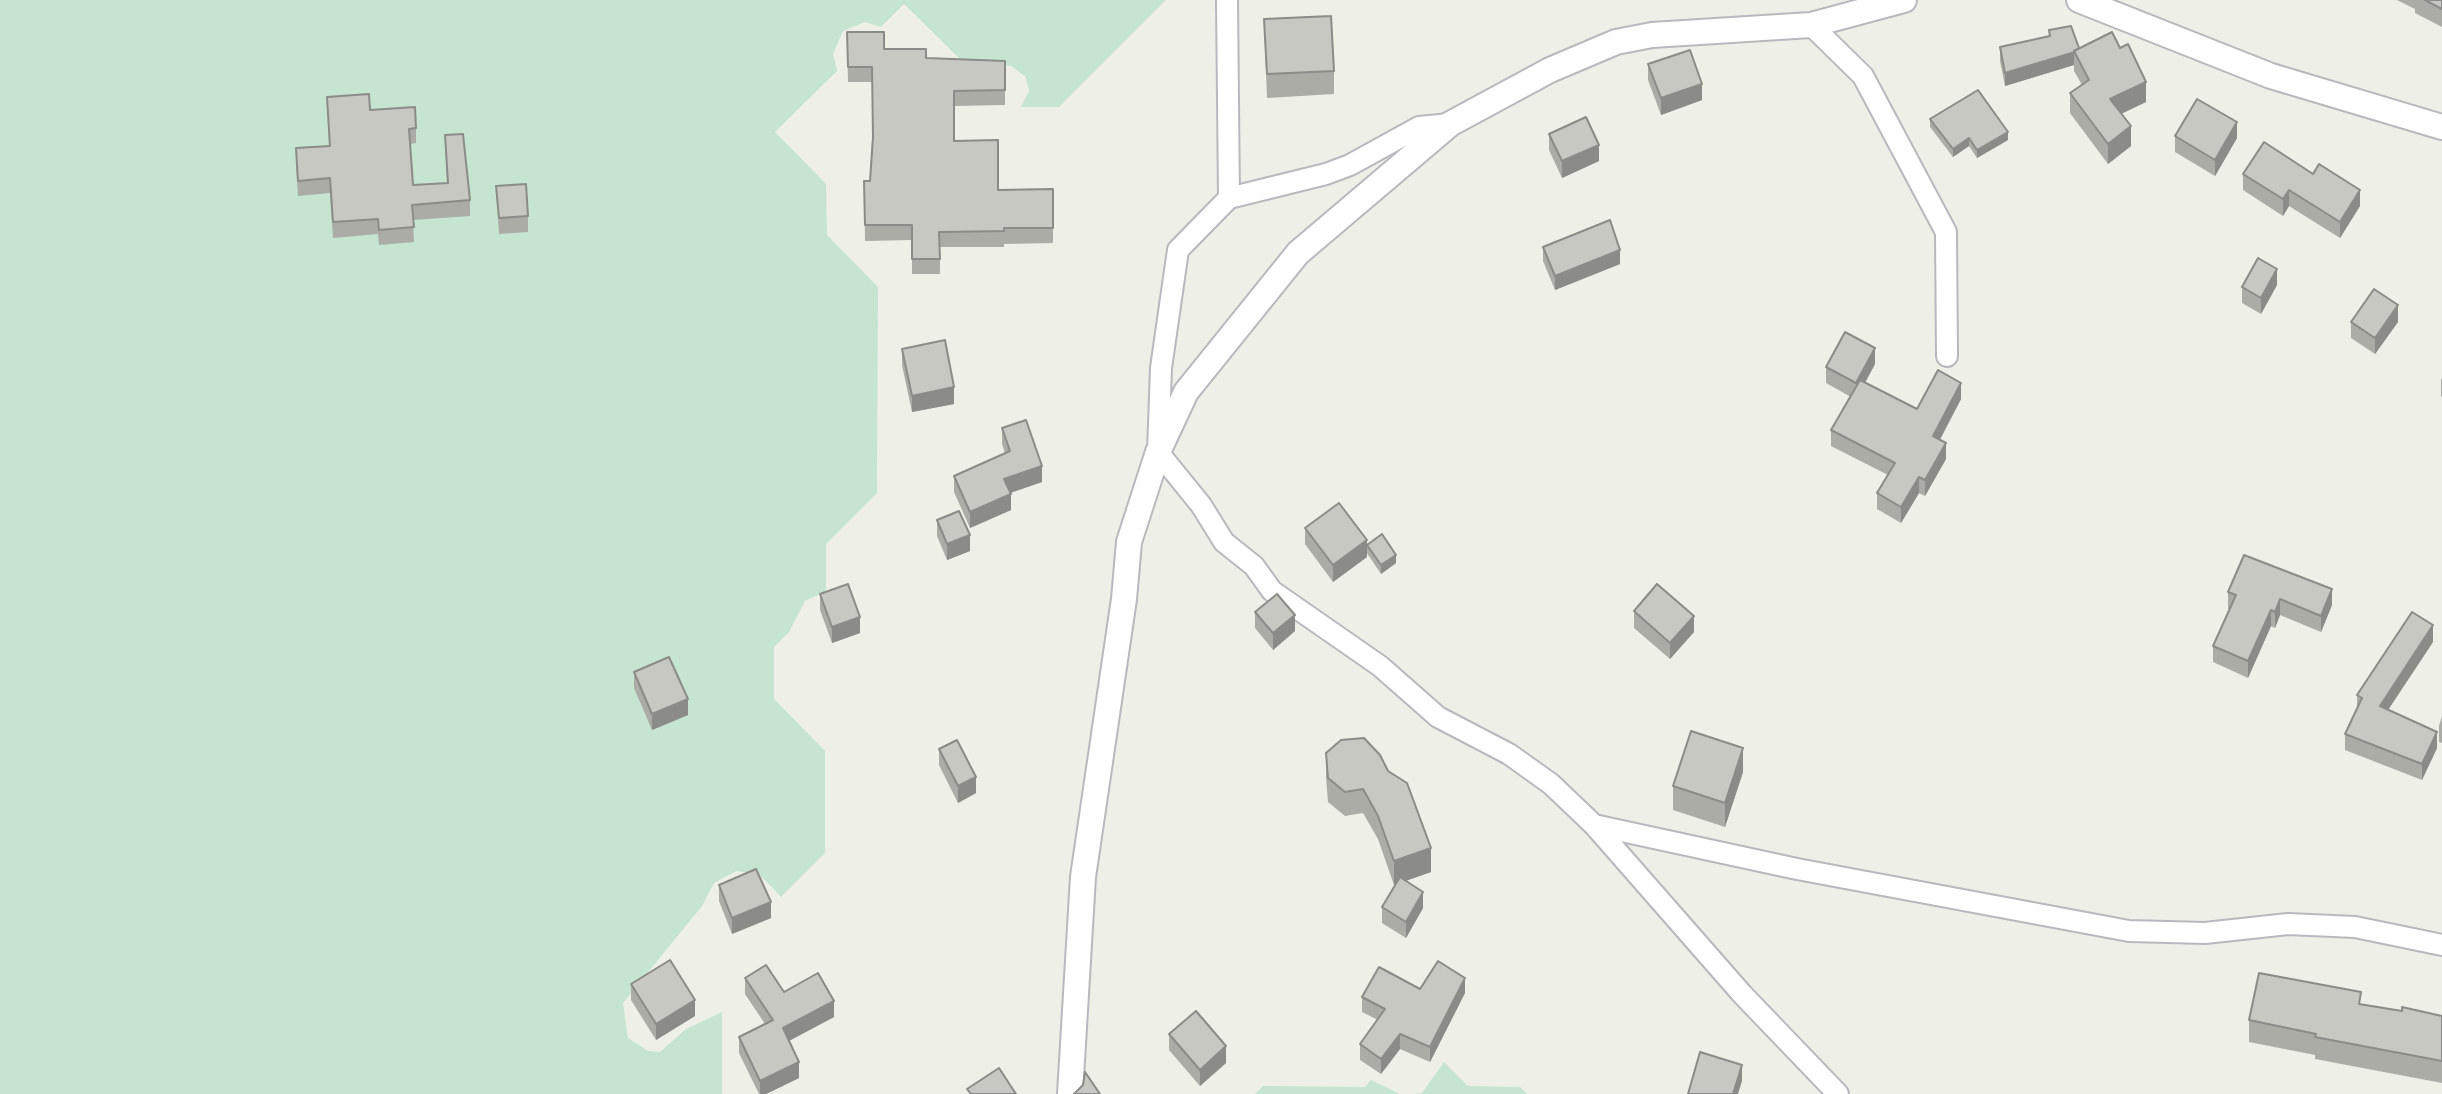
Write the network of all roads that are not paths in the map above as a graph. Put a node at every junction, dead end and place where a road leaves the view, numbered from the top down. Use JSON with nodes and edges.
{"nodes":[{"id":1,"x":1227,"y":0,"type":"edge"},
{"id":2,"x":1904,"y":0,"type":"edge"},
{"id":3,"x":2079,"y":0,"type":"edge"},
{"id":4,"x":1811,"y":25,"type":"junction"},
{"id":5,"x":1450,"y":124,"type":"junction"},
{"id":6,"x":2442,"y":127,"type":"edge"},
{"id":7,"x":1229,"y":198,"type":"junction"},
{"id":8,"x":1947,"y":356,"type":"dead end"},
{"id":9,"x":1158,"y":452,"type":"junction"},
{"id":10,"x":1594,"y":825,"type":"junction"},
{"id":11,"x":2442,"y":945,"type":"edge"},
{"id":12,"x":1070,"y":1094,"type":"edge"},
{"id":13,"x":1838,"y":1094,"type":"edge"}],
"edges":[{"from":1,"to":7,"type":"street"},
{"from":2,"to":4,"type":"street"},
{"from":3,"to":6,"type":"street"},
{"from":4,"to":5,"type":"street"},
{"from":4,"to":8,"type":"street"},
{"from":5,"to":7,"type":"street"},
{"from":5,"to":9,"type":"street"},
{"from":7,"to":9,"type":"street"},
{"from":9,"to":10,"type":"street"},
{"from":9,"to":12,"type":"street"},
{"from":10,"to":11,"type":"street"},
{"from":10,"to":13,"type":"street"}]}
